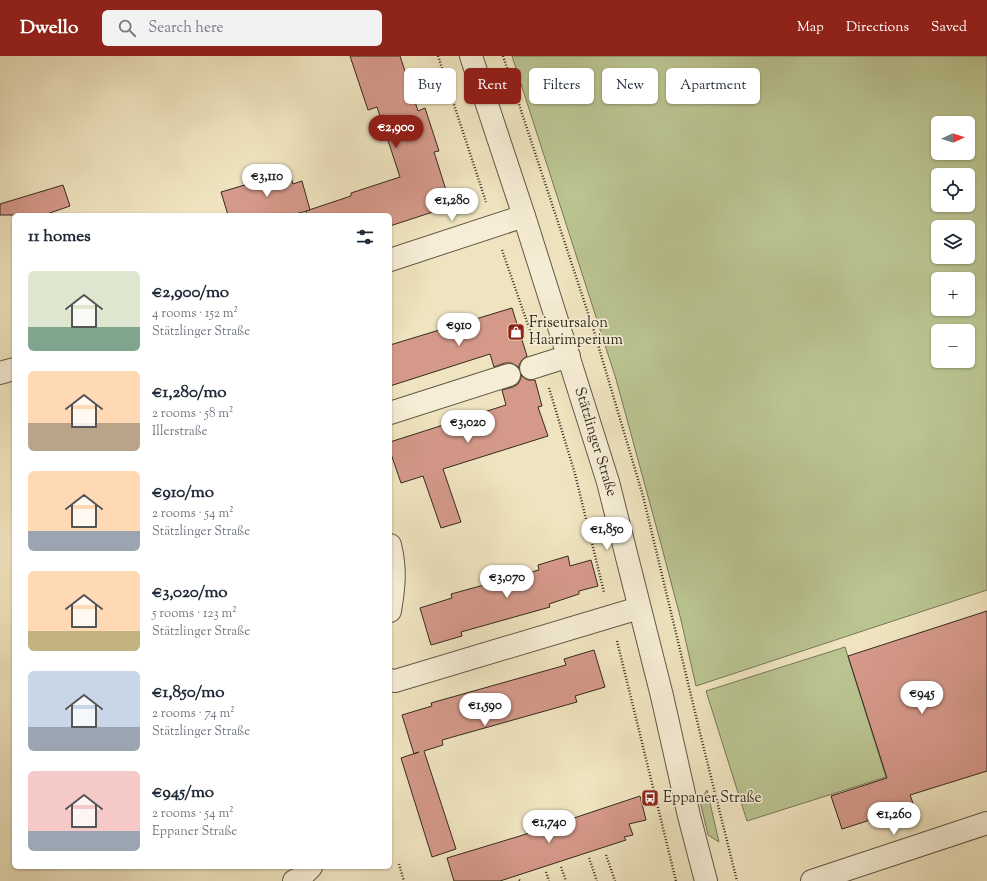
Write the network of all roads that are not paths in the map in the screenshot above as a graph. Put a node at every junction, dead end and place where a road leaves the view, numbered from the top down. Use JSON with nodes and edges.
{"nodes":[{"id":1,"x":471,"y":56,"type":"edge"},
{"id":2,"x":524,"y":216,"type":"junction"},
{"id":3,"x":392,"y":259,"type":"edge"},
{"id":4,"x":568,"y":356,"type":"junction"},
{"id":5,"x":536,"y":367,"type":"road end"},
{"id":6,"x":12,"y":370,"type":"edge"},
{"id":7,"x":0,"y":373,"type":"edge"},
{"id":8,"x":509,"y":375,"type":"dead end"},
{"id":9,"x":392,"y":412,"type":"edge"},
{"id":10,"x":392,"y":554,"type":"edge"},
{"id":11,"x":392,"y":599,"type":"edge"},
{"id":12,"x":639,"y":608,"type":"junction"},
{"id":13,"x":392,"y":680,"type":"edge"},
{"id":14,"x":987,"y":823,"type":"edge"},
{"id":15,"x":309,"y":869,"type":"edge"},
{"id":16,"x":294,"y":881,"type":"edge"},
{"id":17,"x":706,"y":881,"type":"edge"},
{"id":18,"x":812,"y":881,"type":"edge"}],
"edges":[{"from":1,"to":2,"type":"street","name":"Stätzlinger Straße"},
{"from":2,"to":3,"type":"street"},
{"from":2,"to":4,"type":"street","name":"Stätzlinger Straße"},
{"from":4,"to":5,"type":"street"},
{"from":4,"to":12,"type":"street","name":"Stätzlinger Straße"},
{"from":6,"to":7,"type":"street"},
{"from":8,"to":9,"type":"street"},
{"from":10,"to":11,"type":"street"},
{"from":12,"to":13,"type":"street"},
{"from":12,"to":17,"type":"street","name":"Stätzlinger Straße"},
{"from":14,"to":18,"type":"street"},
{"from":15,"to":16,"type":"street"}]}
